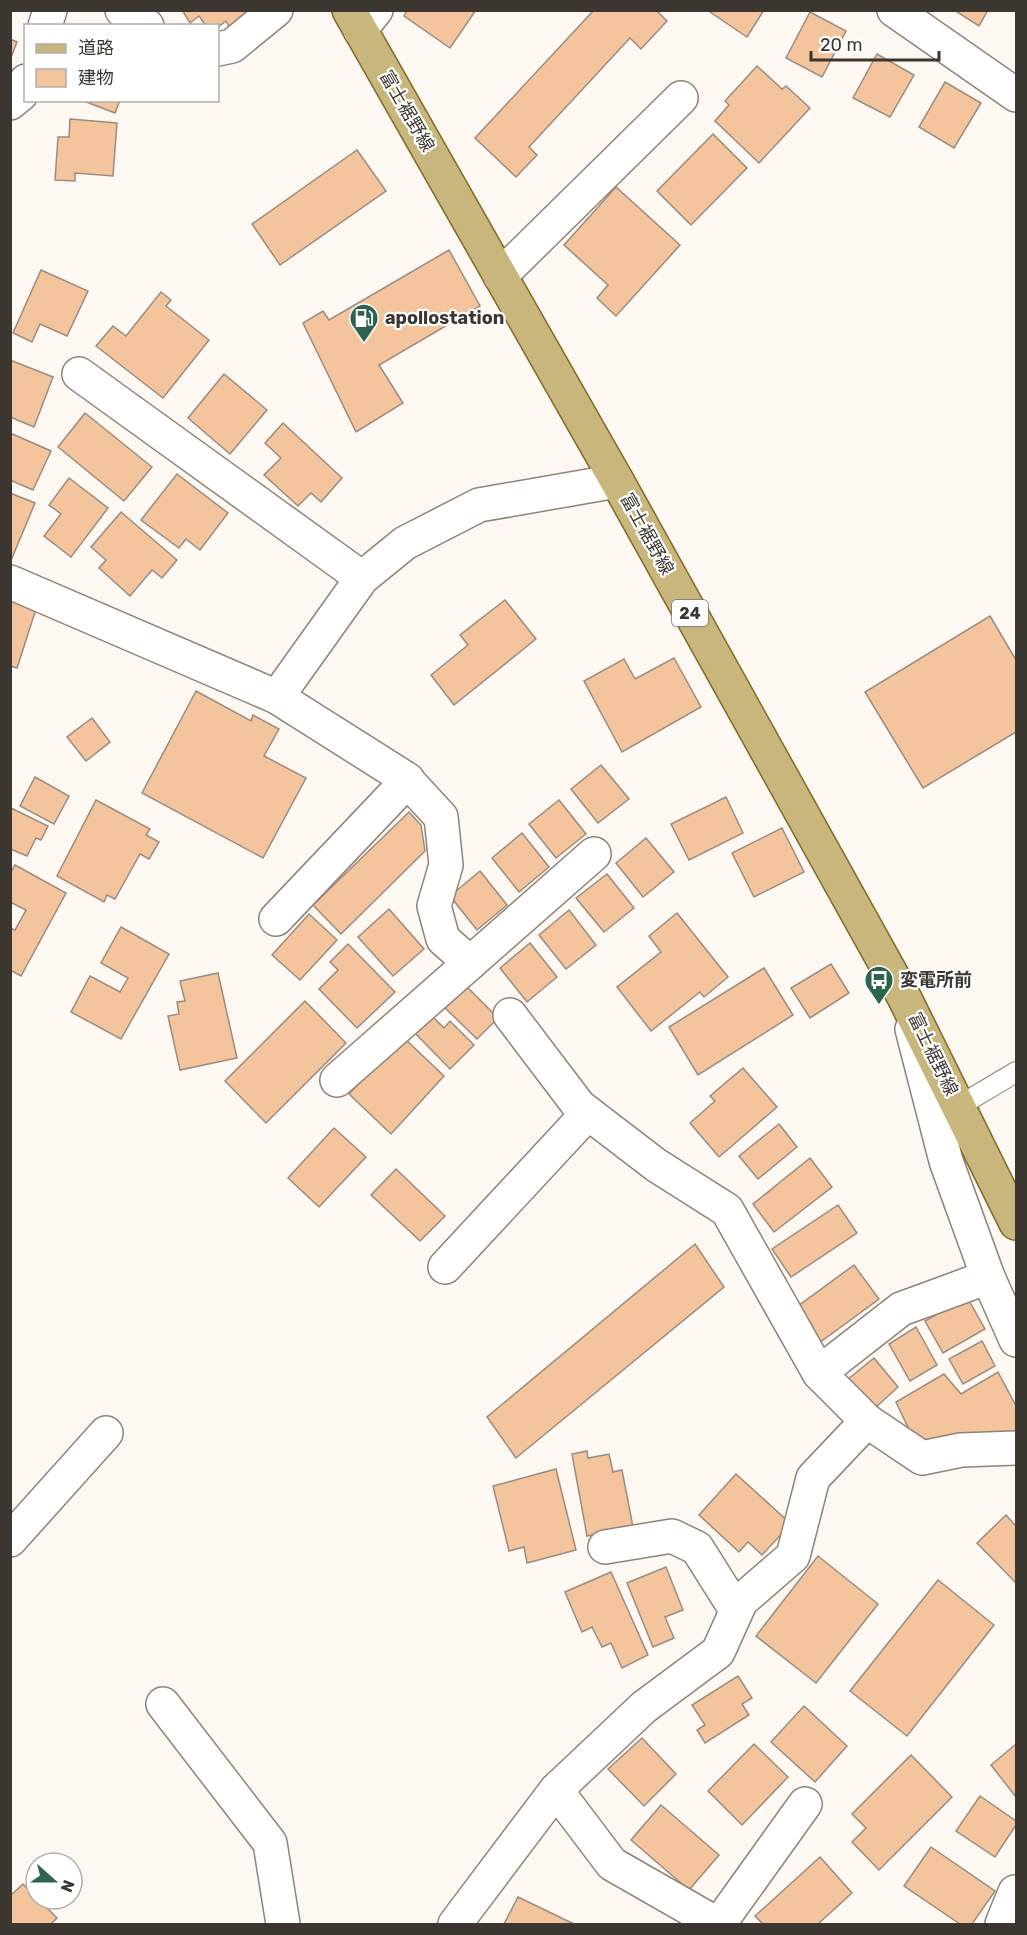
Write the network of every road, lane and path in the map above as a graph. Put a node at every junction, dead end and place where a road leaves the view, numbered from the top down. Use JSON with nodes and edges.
{"nodes":[{"id":1,"x":122,"y":10,"type":"edge"},
{"id":2,"x":276,"y":10,"type":"edge"},
{"id":3,"x":894,"y":10,"type":"edge"},
{"id":4,"x":362,"y":17,"type":"edge"},
{"id":5,"x":144,"y":24,"type":"edge"},
{"id":6,"x":219,"y":49,"type":"edge"},
{"id":7,"x":24,"y":86,"type":"edge"},
{"id":8,"x":1016,"y":95,"type":"edge"},
{"id":9,"x":681,"y":98,"type":"dead end"},
{"id":10,"x":10,"y":103,"type":"edge"},
{"id":11,"x":500,"y":276,"type":"junction"},
{"id":12,"x":79,"y":374,"type":"dead end"},
{"id":13,"x":617,"y":481,"type":"junction"},
{"id":14,"x":362,"y":578,"type":"junction"},
{"id":15,"x":10,"y":582,"type":"edge"},
{"id":16,"x":277,"y":697,"type":"junction"},
{"id":17,"x":408,"y":780,"type":"junction"},
{"id":18,"x":594,"y":854,"type":"dead end"},
{"id":19,"x":276,"y":919,"type":"dead end"},
{"id":20,"x":470,"y":963,"type":"junction"},
{"id":21,"x":904,"y":997,"type":"junction"},
{"id":22,"x":510,"y":1015,"type":"dead end"},
{"id":23,"x":1017,"y":1072,"type":"edge"},
{"id":24,"x":338,"y":1080,"type":"dead end"},
{"id":25,"x":958,"y":1106,"type":"junction"},
{"id":26,"x":588,"y":1113,"type":"junction"},
{"id":27,"x":992,"y":1174,"type":"junction"},
{"id":28,"x":1017,"y":1204,"type":"edge"},
{"id":29,"x":1017,"y":1223,"type":"edge"},
{"id":30,"x":445,"y":1267,"type":"dead end"},
{"id":31,"x":988,"y":1277,"type":"junction"},
{"id":32,"x":1017,"y":1340,"type":"edge"},
{"id":33,"x":819,"y":1373,"type":"junction"},
{"id":34,"x":867,"y":1420,"type":"junction"},
{"id":35,"x":105,"y":1433,"type":"dead end"},
{"id":36,"x":1017,"y":1448,"type":"edge"},
{"id":37,"x":10,"y":1540,"type":"edge"},
{"id":38,"x":605,"y":1547,"type":"dead end"},
{"id":39,"x":736,"y":1610,"type":"junction"},
{"id":40,"x":163,"y":1704,"type":"dead end"},
{"id":41,"x":556,"y":1790,"type":"junction"},
{"id":42,"x":805,"y":1804,"type":"dead end"},
{"id":43,"x":1015,"y":1892,"type":"dead end"},
{"id":44,"x":283,"y":1924,"type":"edge"},
{"id":45,"x":455,"y":1924,"type":"edge"},
{"id":46,"x":718,"y":1924,"type":"edge"},
{"id":47,"x":1002,"y":1924,"type":"edge"}],
"edges":[{"from":1,"to":5,"type":"street"},
{"from":2,"to":6,"type":"street"},
{"from":3,"to":8,"type":"street"},
{"from":4,"to":11,"type":"main road","name":"富士裾野線","number":"24"},
{"from":7,"to":10,"type":"street"},
{"from":9,"to":11,"type":"street"},
{"from":11,"to":13,"type":"main road","name":"富士裾野線","number":"24"},
{"from":12,"to":14,"type":"street"},
{"from":13,"to":14,"type":"street"},
{"from":13,"to":21,"type":"main road","name":"富士裾野線","number":"24"},
{"from":14,"to":16,"type":"street"},
{"from":15,"to":16,"type":"street"},
{"from":16,"to":17,"type":"street"},
{"from":17,"to":19,"type":"street"},
{"from":17,"to":20,"type":"street"},
{"from":18,"to":20,"type":"street"},
{"from":20,"to":24,"type":"street"},
{"from":21,"to":25,"type":"main road","name":"富士裾野線","number":"24"},
{"from":21,"to":31,"type":"street"},
{"from":22,"to":26,"type":"street"},
{"from":23,"to":25,"type":"lane"},
{"from":25,"to":27,"type":"main road","name":"富士裾野線","number":"24"},
{"from":26,"to":30,"type":"street"},
{"from":26,"to":33,"type":"street"},
{"from":27,"to":28,"type":"street"},
{"from":27,"to":29,"type":"main road","name":"富士裾野線","number":"24"},
{"from":31,"to":32,"type":"street"},
{"from":31,"to":33,"type":"street"},
{"from":33,"to":34,"type":"street"},
{"from":34,"to":36,"type":"street"},
{"from":34,"to":39,"type":"street"},
{"from":35,"to":37,"type":"street"},
{"from":38,"to":39,"type":"street"},
{"from":39,"to":41,"type":"street"},
{"from":40,"to":44,"type":"street"},
{"from":41,"to":45,"type":"street"},
{"from":41,"to":46,"type":"street"},
{"from":42,"to":46,"type":"street"},
{"from":43,"to":47,"type":"street"}]}
